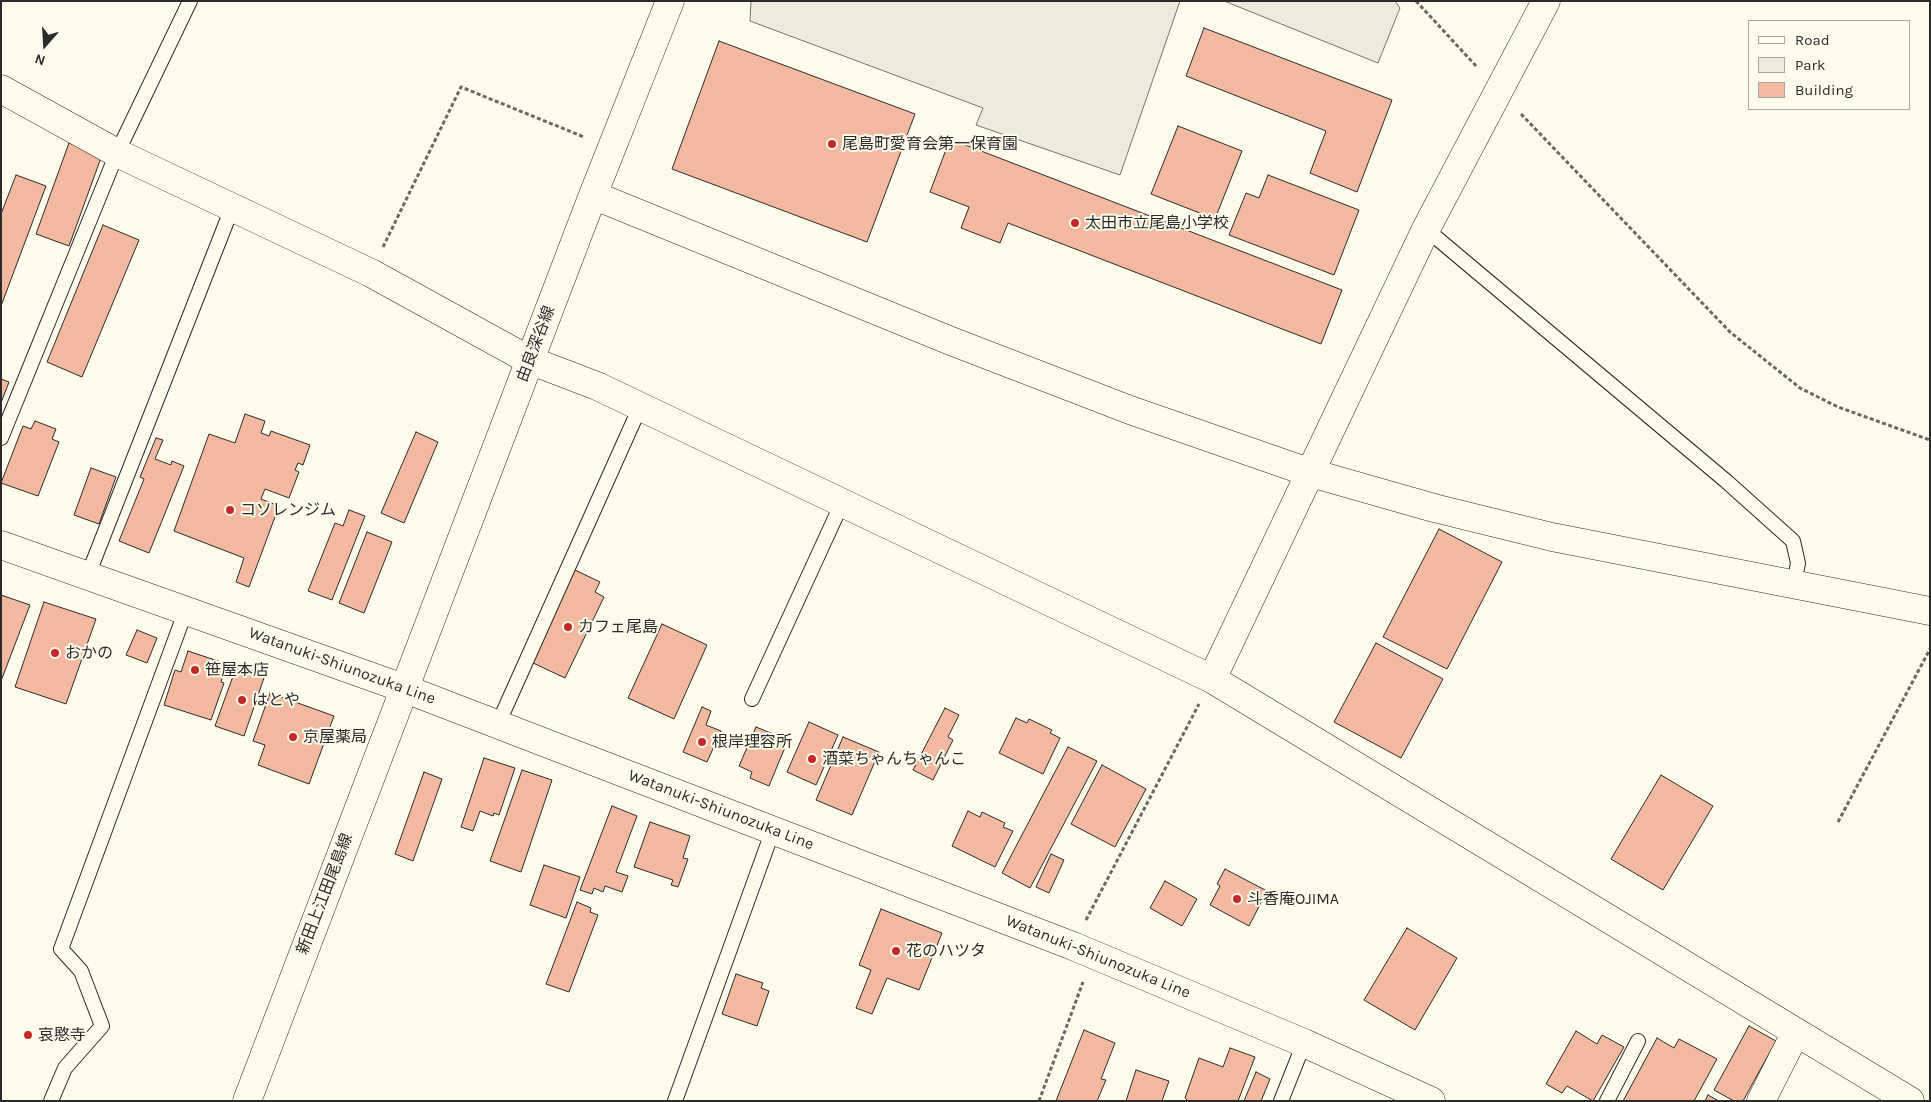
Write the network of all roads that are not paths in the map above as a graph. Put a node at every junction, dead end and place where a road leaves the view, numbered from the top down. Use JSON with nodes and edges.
{"nodes":[{"id":1,"x":190,"y":1,"type":"edge"},
{"id":2,"x":670,"y":1,"type":"edge"},
{"id":3,"x":1546,"y":1,"type":"edge"},
{"id":4,"x":1,"y":89,"type":"edge"},
{"id":5,"x":117,"y":153,"type":"junction"},
{"id":6,"x":593,"y":194,"type":"junction"},
{"id":7,"x":232,"y":208,"type":"junction"},
{"id":8,"x":1426,"y":228,"type":"junction"},
{"id":9,"x":529,"y":360,"type":"junction"},
{"id":10,"x":640,"y":406,"type":"junction"},
{"id":11,"x":1,"y":438,"type":"edge"},
{"id":12,"x":1311,"y":473,"type":"junction"},
{"id":13,"x":842,"y":503,"type":"junction"},
{"id":14,"x":1,"y":545,"type":"edge"},
{"id":15,"x":88,"y":575,"type":"junction"},
{"id":16,"x":1794,"y":585,"type":"junction"},
{"id":17,"x":186,"y":610,"type":"junction"},
{"id":18,"x":1930,"y":611,"type":"edge"},
{"id":19,"x":1212,"y":679,"type":"junction"},
{"id":20,"x":403,"y":688,"type":"junction"},
{"id":21,"x":752,"y":699,"type":"dead end"},
{"id":22,"x":498,"y":724,"type":"junction"},
{"id":23,"x":773,"y":830,"type":"junction"},
{"id":24,"x":1796,"y":1032,"type":"junction"},
{"id":25,"x":1638,"y":1041,"type":"dead end"},
{"id":26,"x":1304,"y":1043,"type":"junction"},
{"id":27,"x":51,"y":1101,"type":"edge"},
{"id":28,"x":247,"y":1101,"type":"edge"},
{"id":29,"x":675,"y":1101,"type":"edge"},
{"id":30,"x":1281,"y":1101,"type":"edge"},
{"id":31,"x":1430,"y":1101,"type":"edge"},
{"id":32,"x":1607,"y":1101,"type":"edge"},
{"id":33,"x":1761,"y":1101,"type":"edge"},
{"id":34,"x":1910,"y":1101,"type":"edge"}],
"edges":[{"from":1,"to":5,"type":"lane"},
{"from":2,"to":6,"type":"street","name":"由良深谷線"},
{"from":3,"to":8,"type":"street"},
{"from":4,"to":5,"type":"street"},
{"from":5,"to":7,"type":"street"},
{"from":5,"to":11,"type":"lane"},
{"from":6,"to":9,"type":"street","name":"由良深谷線"},
{"from":6,"to":12,"type":"street"},
{"from":7,"to":9,"type":"street"},
{"from":7,"to":15,"type":"lane"},
{"from":8,"to":12,"type":"street"},
{"from":8,"to":16,"type":"lane"},
{"from":9,"to":10,"type":"street"},
{"from":9,"to":20,"type":"street","name":"由良深谷線"},
{"from":10,"to":13,"type":"street"},
{"from":10,"to":22,"type":"lane"},
{"from":12,"to":16,"type":"street"},
{"from":12,"to":19,"type":"street"},
{"from":13,"to":19,"type":"street"},
{"from":13,"to":21,"type":"lane"},
{"from":14,"to":15,"type":"street","name":"Watanuki-Shiunozuka Line"},
{"from":15,"to":17,"type":"street","name":"Watanuki-Shiunozuka Line"},
{"from":16,"to":18,"type":"street"},
{"from":17,"to":20,"type":"street","name":"Watanuki-Shiunozuka Line"},
{"from":17,"to":27,"type":"lane"},
{"from":19,"to":24,"type":"street"},
{"from":20,"to":22,"type":"street","name":"Watanuki-Shiunozuka Line"},
{"from":20,"to":28,"type":"street","name":"新田上江田尾島線"},
{"from":22,"to":23,"type":"street","name":"Watanuki-Shiunozuka Line"},
{"from":23,"to":26,"type":"street","name":"Watanuki-Shiunozuka Line"},
{"from":23,"to":29,"type":"lane"},
{"from":24,"to":33,"type":"street"},
{"from":24,"to":34,"type":"street"},
{"from":25,"to":32,"type":"lane"},
{"from":26,"to":30,"type":"lane"},
{"from":26,"to":31,"type":"street","name":"Watanuki-Shiunozuka Line"}]}
